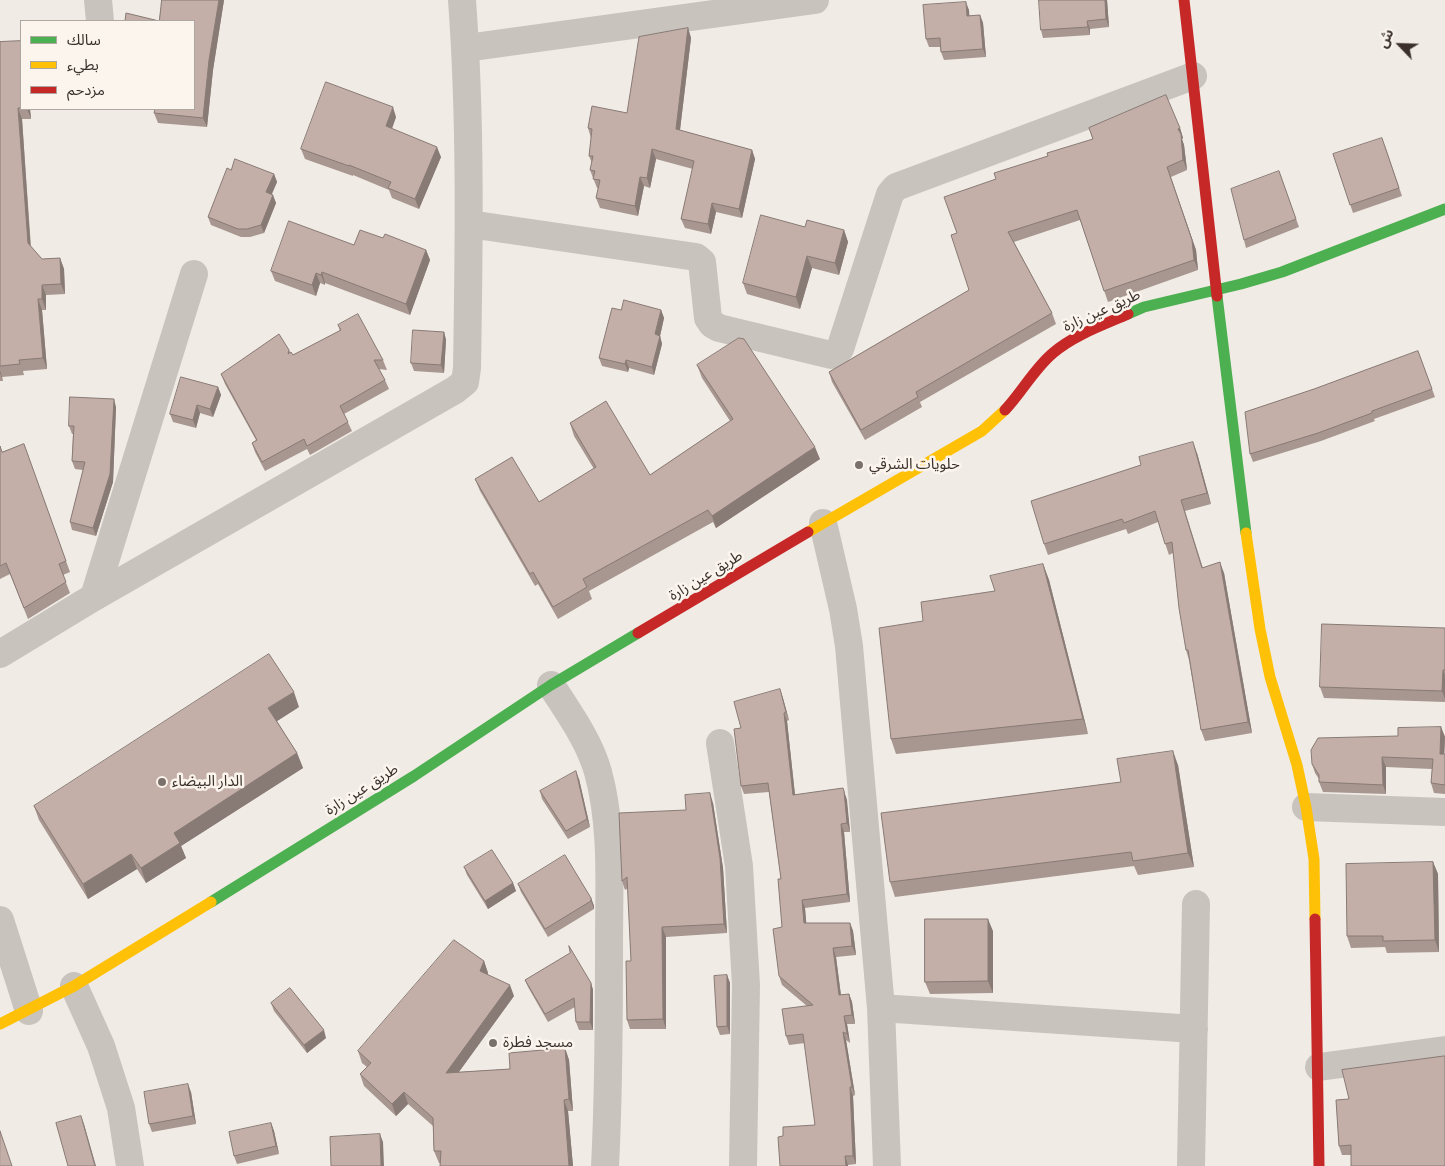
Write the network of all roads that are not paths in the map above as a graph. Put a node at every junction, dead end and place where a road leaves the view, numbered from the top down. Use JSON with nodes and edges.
{"nodes":[{"id":1,"x":98,"y":0,"type":"edge"},
{"id":2,"x":462,"y":0,"type":"edge"},
{"id":3,"x":815,"y":0,"type":"edge"},
{"id":4,"x":1184,"y":0,"type":"edge"},
{"id":5,"x":100,"y":20,"type":"edge"},
{"id":6,"x":466,"y":48,"type":"junction"},
{"id":7,"x":1193,"y":76,"type":"junction"},
{"id":8,"x":1445,"y":209,"type":"edge"},
{"id":9,"x":469,"y":224,"type":"junction"},
{"id":10,"x":194,"y":274,"type":"dead end"},
{"id":11,"x":1216,"y":289,"type":"junction"},
{"id":12,"x":823,"y":522,"type":"junction"},
{"id":13,"x":94,"y":598,"type":"junction"},
{"id":14,"x":0,"y":654,"type":"edge"},
{"id":15,"x":550,"y":685,"type":"junction"},
{"id":16,"x":720,"y":743,"type":"dead end"},
{"id":17,"x":1306,"y":807,"type":"junction"},
{"id":18,"x":1445,"y":812,"type":"edge"},
{"id":19,"x":1196,"y":904,"type":"dead end"},
{"id":20,"x":0,"y":920,"type":"edge"},
{"id":21,"x":74,"y":986,"type":"junction"},
{"id":22,"x":881,"y":1008,"type":"junction"},
{"id":23,"x":29,"y":1010,"type":"junction"},
{"id":24,"x":0,"y":1024,"type":"edge"},
{"id":25,"x":1194,"y":1029,"type":"junction"},
{"id":26,"x":1445,"y":1050,"type":"edge"},
{"id":27,"x":1318,"y":1067,"type":"junction"},
{"id":28,"x":130,"y":1166,"type":"edge"},
{"id":29,"x":605,"y":1166,"type":"edge"},
{"id":30,"x":743,"y":1166,"type":"edge"},
{"id":31,"x":886,"y":1166,"type":"edge"},
{"id":32,"x":1191,"y":1166,"type":"edge"},
{"id":33,"x":1319,"y":1166,"type":"edge"}],
"edges":[{"from":1,"to":5,"type":"street"},
{"from":2,"to":6,"type":"street"},
{"from":3,"to":6,"type":"street"},
{"from":4,"to":7,"type":"main road"},
{"from":6,"to":9,"type":"street"},
{"from":7,"to":9,"type":"street"},
{"from":7,"to":11,"type":"main road"},
{"from":8,"to":11,"type":"main road","name":"طريق عين زارة"},
{"from":9,"to":13,"type":"street"},
{"from":10,"to":13,"type":"street"},
{"from":11,"to":12,"type":"main road","name":"طريق عين زارة"},
{"from":11,"to":17,"type":"main road"},
{"from":12,"to":15,"type":"main road","name":"طريق عين زارة"},
{"from":12,"to":22,"type":"street"},
{"from":13,"to":14,"type":"street"},
{"from":15,"to":21,"type":"main road","name":"طريق عين زارة"},
{"from":15,"to":29,"type":"street"},
{"from":16,"to":30,"type":"street"},
{"from":17,"to":18,"type":"street"},
{"from":17,"to":27,"type":"main road"},
{"from":19,"to":25,"type":"street"},
{"from":20,"to":23,"type":"street"},
{"from":21,"to":23,"type":"main road","name":"طريق عين زارة"},
{"from":21,"to":28,"type":"street"},
{"from":22,"to":25,"type":"street"},
{"from":22,"to":31,"type":"street"},
{"from":23,"to":24,"type":"main road","name":"طريق عين زارة"},
{"from":25,"to":32,"type":"street"},
{"from":26,"to":27,"type":"street"},
{"from":27,"to":33,"type":"main road"}]}
